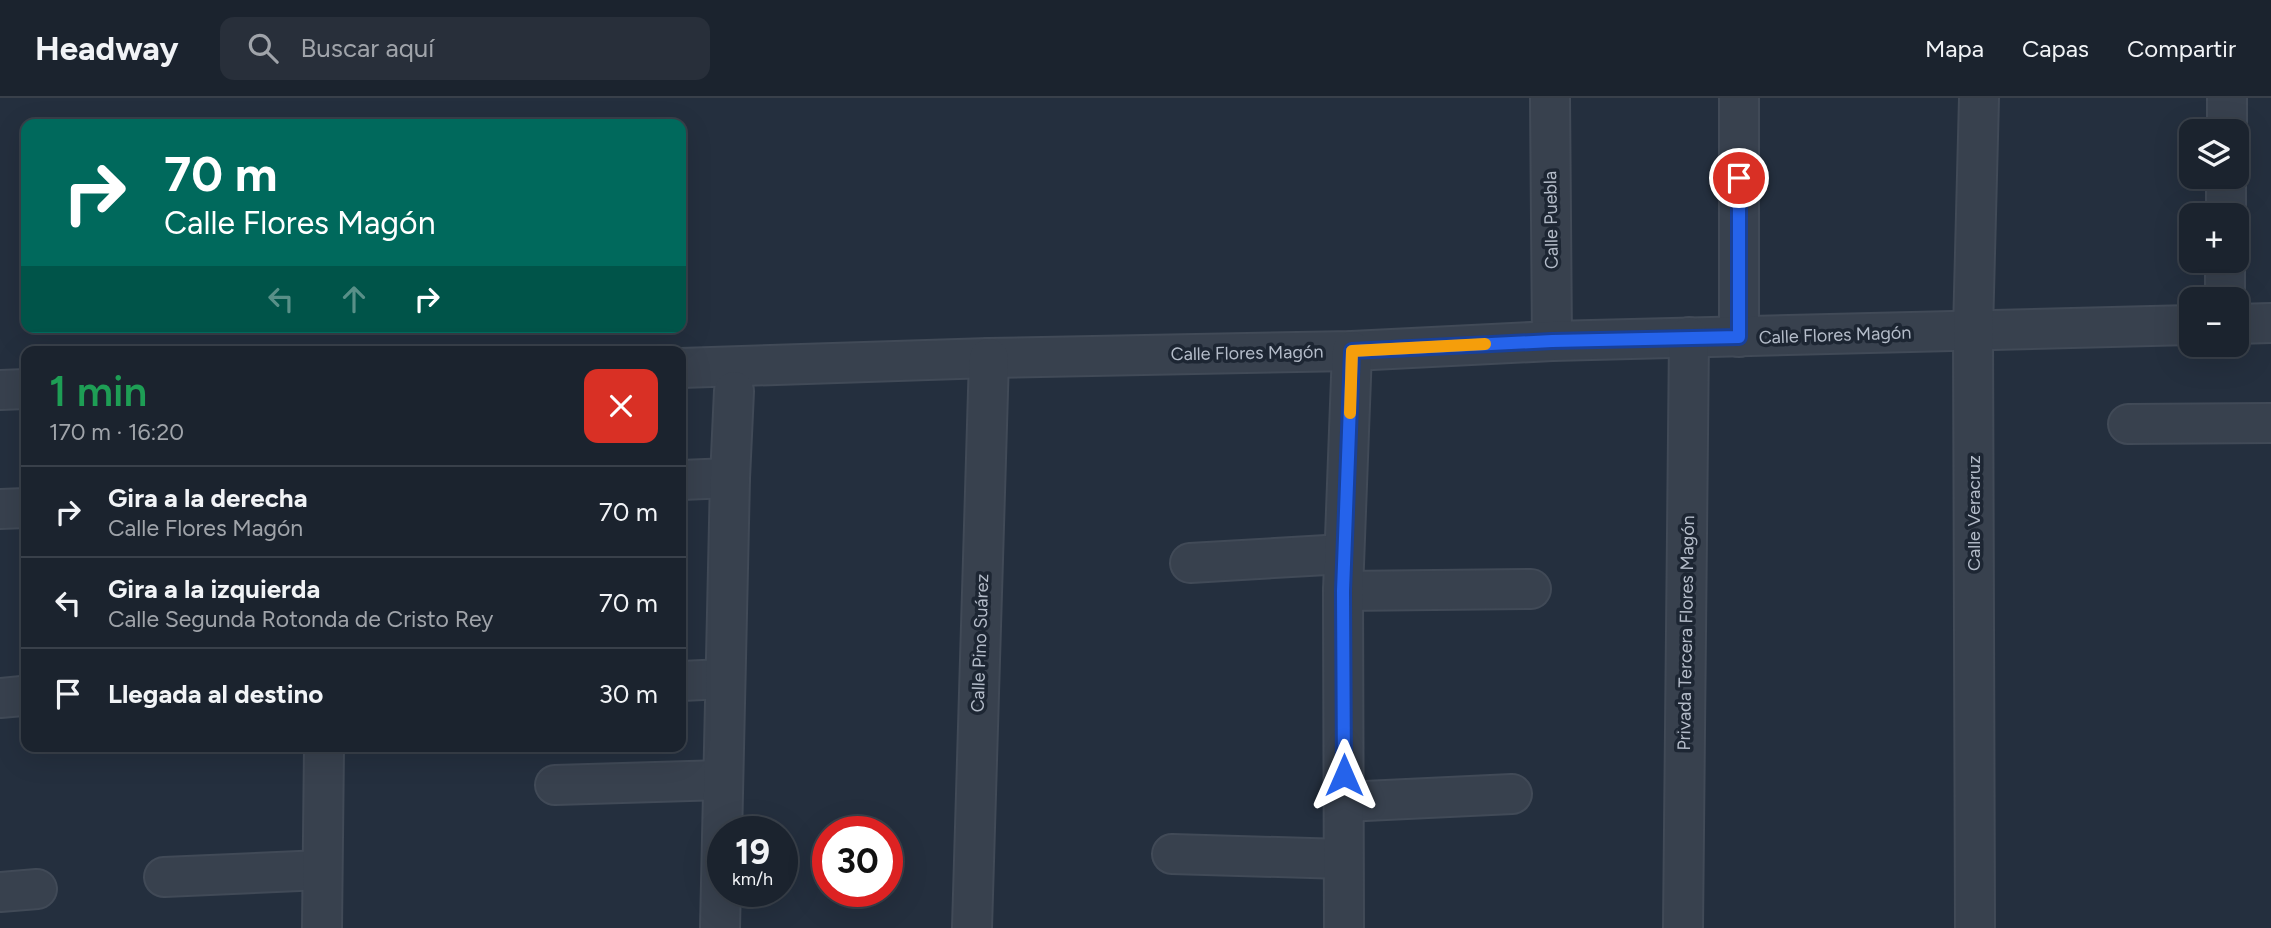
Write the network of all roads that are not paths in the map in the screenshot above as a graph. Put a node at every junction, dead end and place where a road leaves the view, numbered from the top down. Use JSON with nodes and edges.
{"nodes":[{"id":1,"x":1550,"y":98,"type":"edge"},
{"id":2,"x":1739,"y":98,"type":"edge"},
{"id":3,"x":1979,"y":98,"type":"edge"},
{"id":4,"x":2227,"y":98,"type":"edge"},
{"id":5,"x":2227,"y":119,"type":"edge"},
{"id":6,"x":2271,"y":323,"type":"edge"},
{"id":7,"x":2249,"y":324,"type":"edge"},
{"id":8,"x":2179,"y":325,"type":"edge"},
{"id":9,"x":1973,"y":331,"type":"junction"},
{"id":10,"x":1689,"y":337,"type":"junction"},
{"id":11,"x":1739,"y":337,"type":"junction"},
{"id":12,"x":1552,"y":341,"type":"junction"},
{"id":13,"x":1352,"y":351,"type":"junction"},
{"id":14,"x":989,"y":358,"type":"junction"},
{"id":15,"x":686,"y":368,"type":"edge"},
{"id":16,"x":21,"y":389,"type":"edge"},
{"id":17,"x":0,"y":390,"type":"edge"},
{"id":18,"x":734,"y":391,"type":"dead end"},
{"id":19,"x":2271,"y":423,"type":"edge"},
{"id":20,"x":2128,"y":425,"type":"dead end"},
{"id":21,"x":730,"y":478,"type":"junction"},
{"id":22,"x":686,"y":480,"type":"edge"},
{"id":23,"x":21,"y":508,"type":"edge"},
{"id":24,"x":0,"y":509,"type":"edge"},
{"id":25,"x":1190,"y":563,"type":"dead end"},
{"id":26,"x":1344,"y":573,"type":"junction"},
{"id":27,"x":1531,"y":589,"type":"dead end"},
{"id":28,"x":725,"y":679,"type":"junction"},
{"id":29,"x":686,"y":681,"type":"edge"},
{"id":30,"x":324,"y":752,"type":"edge"},
{"id":31,"x":723,"y":780,"type":"junction"},
{"id":32,"x":555,"y":785,"type":"dead end"},
{"id":33,"x":1512,"y":794,"type":"dead end"},
{"id":34,"x":1344,"y":802,"type":"junction"},
{"id":35,"x":1172,"y":854,"type":"dead end"},
{"id":36,"x":1343,"y":859,"type":"junction"},
{"id":37,"x":322,"y":870,"type":"junction"},
{"id":38,"x":164,"y":877,"type":"dead end"},
{"id":39,"x":322,"y":928,"type":"edge"},
{"id":40,"x":720,"y":928,"type":"edge"},
{"id":41,"x":972,"y":928,"type":"edge"},
{"id":42,"x":1344,"y":928,"type":"edge"},
{"id":43,"x":1683,"y":928,"type":"edge"},
{"id":44,"x":1975,"y":928,"type":"edge"}],
"edges":[{"from":1,"to":12,"type":"street","name":"Calle Puebla"},
{"from":2,"to":11,"type":"street"},
{"from":3,"to":9,"type":"street","name":"Calle Veracruz"},
{"from":4,"to":5,"type":"street"},
{"from":6,"to":7,"type":"street"},
{"from":8,"to":9,"type":"street","name":"Calle Flores Magón"},
{"from":9,"to":11,"type":"street","name":"Calle Flores Magón"},
{"from":9,"to":44,"type":"street","name":"Calle Veracruz"},
{"from":10,"to":11,"type":"street","name":"Calle Flores Magón"},
{"from":10,"to":12,"type":"street","name":"Calle Flores Magón"},
{"from":10,"to":43,"type":"street","name":"Privada Tercera Flores Magón"},
{"from":12,"to":13,"type":"street","name":"Calle Flores Magón"},
{"from":13,"to":14,"type":"street","name":"Calle Flores Magón"},
{"from":13,"to":26,"type":"street"},
{"from":14,"to":15,"type":"street","name":"Calle Flores Magón"},
{"from":14,"to":41,"type":"street","name":"Calle Pino Suárez"},
{"from":16,"to":17,"type":"street"},
{"from":18,"to":21,"type":"street"},
{"from":19,"to":20,"type":"street"},
{"from":21,"to":22,"type":"street"},
{"from":21,"to":28,"type":"street"},
{"from":23,"to":24,"type":"street"},
{"from":25,"to":26,"type":"street"},
{"from":26,"to":27,"type":"street"},
{"from":26,"to":34,"type":"street"},
{"from":28,"to":29,"type":"street"},
{"from":28,"to":31,"type":"street"},
{"from":30,"to":37,"type":"street"},
{"from":31,"to":32,"type":"street"},
{"from":31,"to":40,"type":"street"},
{"from":33,"to":34,"type":"street"},
{"from":34,"to":36,"type":"street"},
{"from":35,"to":36,"type":"street"},
{"from":36,"to":42,"type":"street"},
{"from":37,"to":38,"type":"street"},
{"from":37,"to":39,"type":"street"}]}
